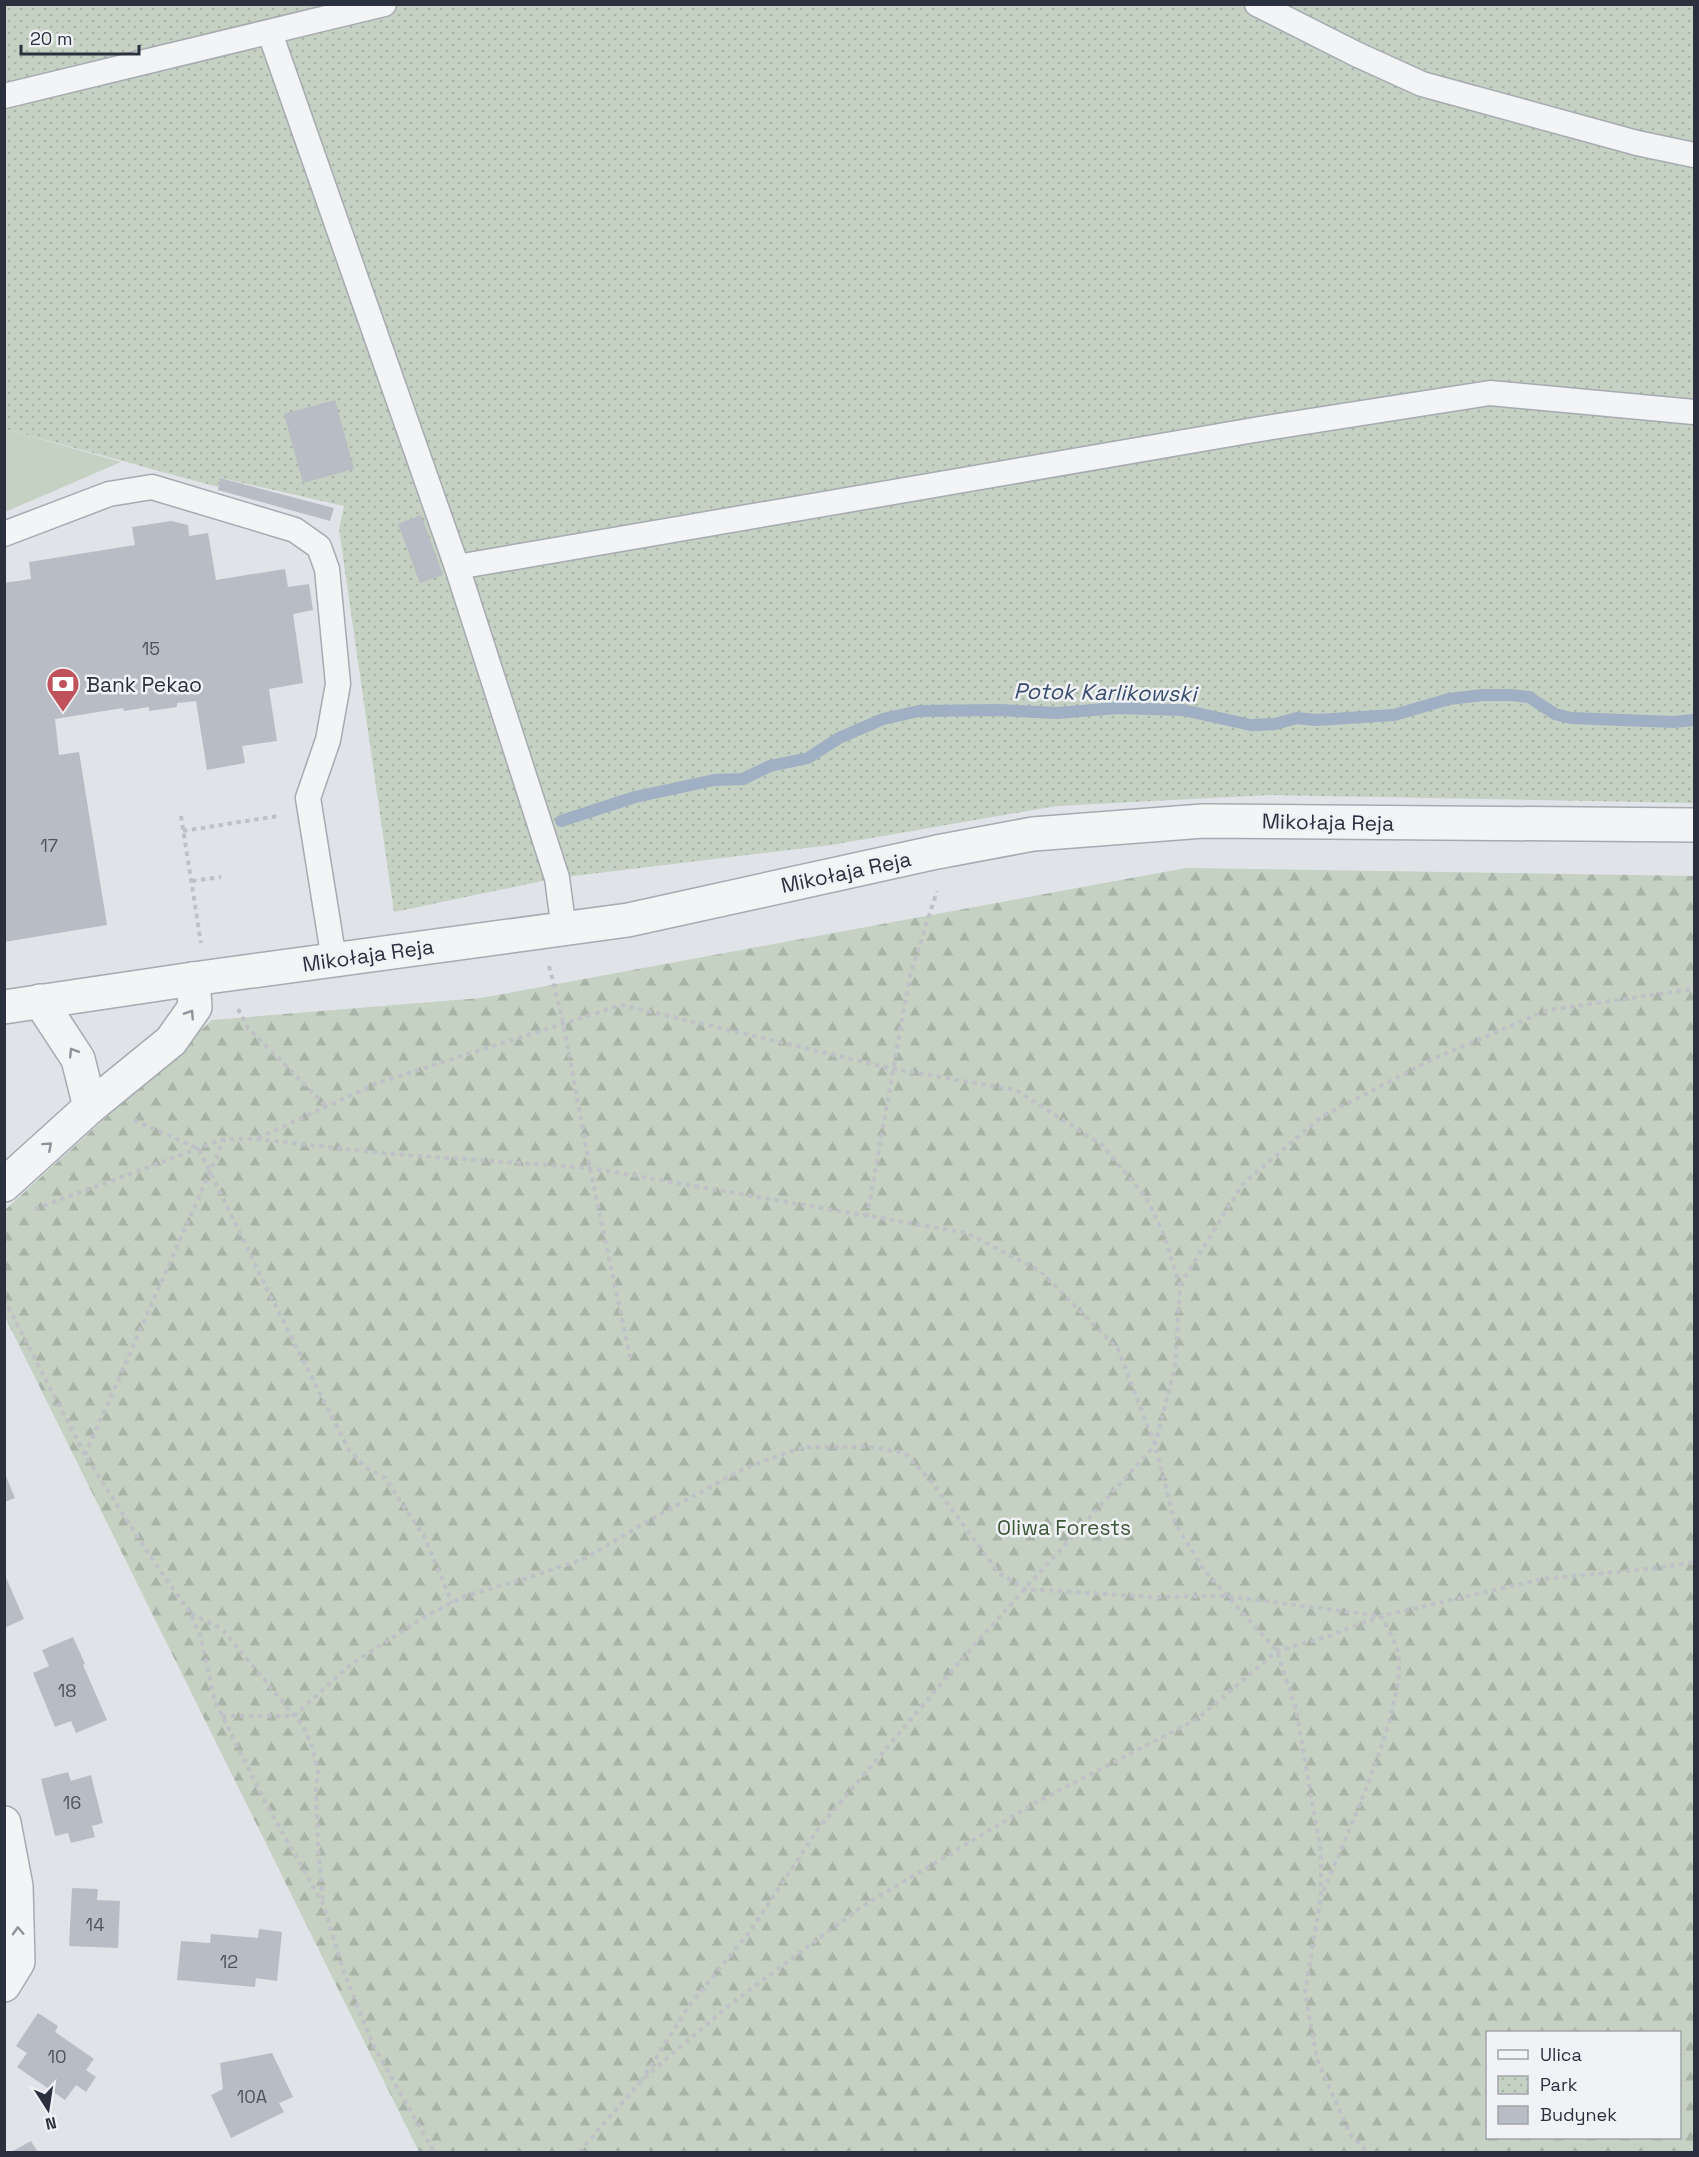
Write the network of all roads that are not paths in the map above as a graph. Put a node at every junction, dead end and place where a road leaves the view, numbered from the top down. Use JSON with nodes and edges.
{"nodes":[{"id":1,"x":384,"y":4,"type":"edge"},
{"id":2,"x":1257,"y":4,"type":"edge"},
{"id":3,"x":270,"y":33,"type":"junction"},
{"id":4,"x":4,"y":96,"type":"edge"},
{"id":5,"x":1695,"y":155,"type":"edge"},
{"id":6,"x":1695,"y":412,"type":"edge"},
{"id":7,"x":4,"y":534,"type":"edge"},
{"id":8,"x":457,"y":567,"type":"junction"},
{"id":9,"x":1695,"y":825,"type":"edge"},
{"id":10,"x":553,"y":931,"type":"junction"},
{"id":11,"x":334,"y":960,"type":"junction"},
{"id":12,"x":194,"y":979,"type":"junction"},
{"id":13,"x":40,"y":1001,"type":"junction"},
{"id":14,"x":4,"y":1007,"type":"edge"},
{"id":15,"x":90,"y":1107,"type":"junction"},
{"id":16,"x":4,"y":1185,"type":"edge"},
{"id":17,"x":4,"y":1823,"type":"edge"},
{"id":18,"x":4,"y":1986,"type":"edge"}],
"edges":[{"from":1,"to":3,"type":"lane"},
{"from":2,"to":5,"type":"lane"},
{"from":3,"to":4,"type":"lane"},
{"from":3,"to":8,"type":"lane"},
{"from":6,"to":8,"type":"lane"},
{"from":7,"to":11,"type":"lane"},
{"from":8,"to":10,"type":"lane"},
{"from":9,"to":10,"type":"street","name":"Mikołaja Reja"},
{"from":10,"to":11,"type":"street","name":"Mikołaja Reja"},
{"from":11,"to":12,"type":"street","name":"Mikołaja Reja"},
{"from":12,"to":13,"type":"street","name":"Mikołaja Reja"},
{"from":15,"to":12,"type":"street","one_way":true},
{"from":13,"to":14,"type":"street","name":"Mikołaja Reja"},
{"from":15,"to":13,"type":"street","one_way":true},
{"from":16,"to":15,"type":"street","one_way":true},
{"from":18,"to":17,"type":"street","one_way":true}]}
